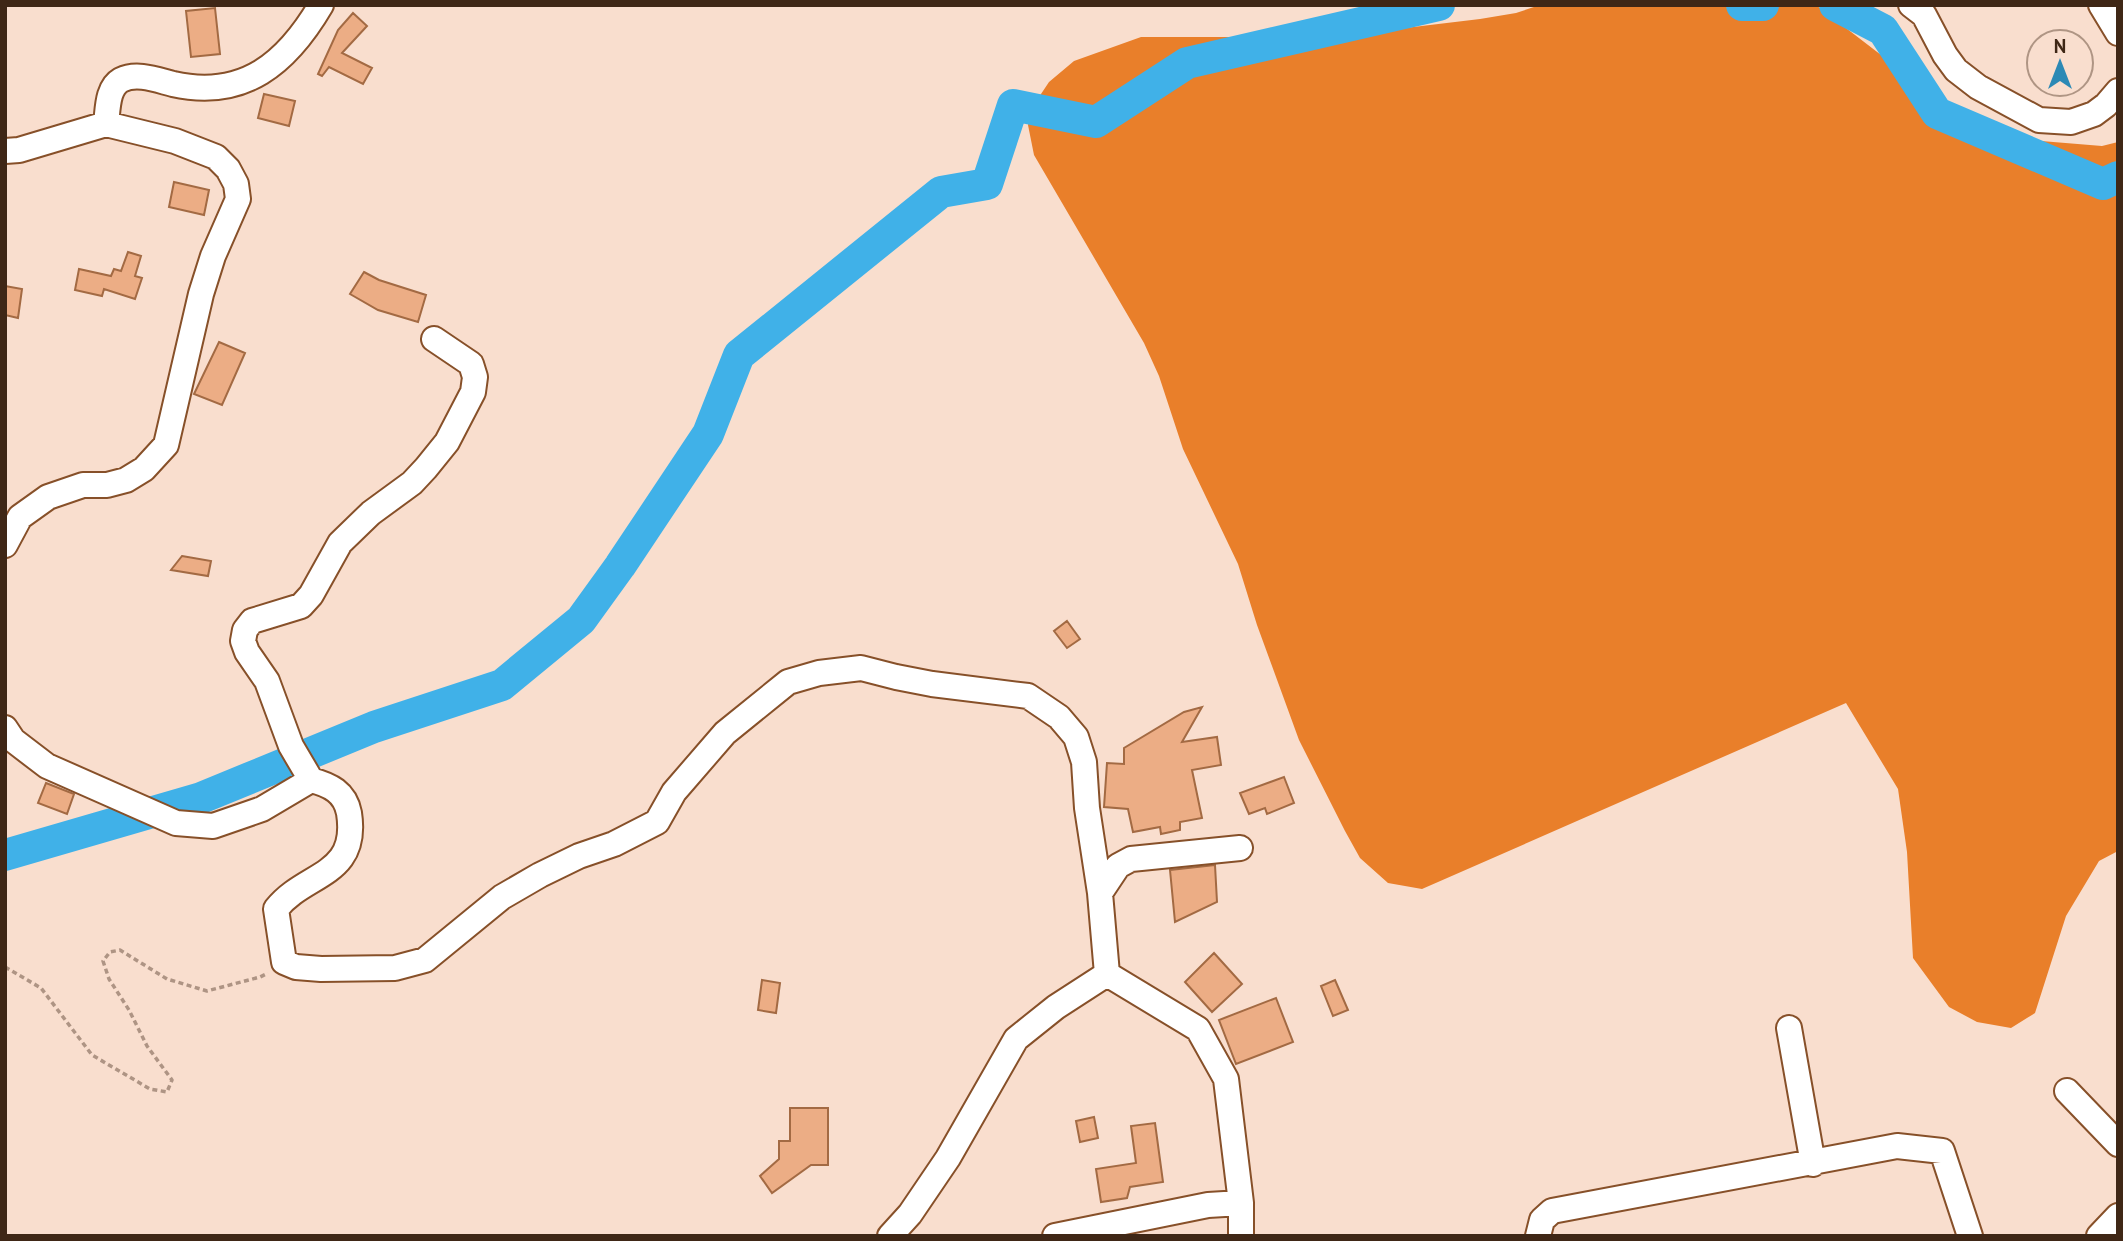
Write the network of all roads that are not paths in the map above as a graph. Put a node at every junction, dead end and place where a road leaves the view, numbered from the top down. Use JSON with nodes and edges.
{"nodes":[{"id":1,"x":321,"y":5,"type":"edge"},
{"id":2,"x":1911,"y":5,"type":"edge"},
{"id":3,"x":2101,"y":5,"type":"edge"},
{"id":4,"x":2118,"y":33,"type":"edge"},
{"id":5,"x":2118,"y":92,"type":"edge"},
{"id":6,"x":106,"y":124,"type":"junction"},
{"id":7,"x":5,"y":151,"type":"edge"},
{"id":8,"x":434,"y":339,"type":"dead end"},
{"id":9,"x":5,"y":545,"type":"edge"},
{"id":10,"x":5,"y":728,"type":"edge"},
{"id":11,"x":311,"y":780,"type":"junction"},
{"id":12,"x":1240,"y":848,"type":"dead end"},
{"id":13,"x":1100,"y":893,"type":"junction"},
{"id":14,"x":1107,"y":974,"type":"junction"},
{"id":15,"x":1789,"y":1028,"type":"dead end"},
{"id":16,"x":2067,"y":1091,"type":"dead end"},
{"id":17,"x":2118,"y":1144,"type":"edge"},
{"id":18,"x":1813,"y":1164,"type":"junction"},
{"id":19,"x":1241,"y":1203,"type":"junction"},
{"id":20,"x":2118,"y":1216,"type":"edge"},
{"id":21,"x":890,"y":1236,"type":"edge"},
{"id":22,"x":1055,"y":1236,"type":"edge"},
{"id":23,"x":1241,"y":1236,"type":"edge"},
{"id":24,"x":1538,"y":1236,"type":"edge"},
{"id":25,"x":1970,"y":1236,"type":"edge"},
{"id":26,"x":2099,"y":1236,"type":"edge"}],
"edges":[{"from":1,"to":6,"type":"street"},
{"from":2,"to":5,"type":"street"},
{"from":3,"to":4,"type":"street"},
{"from":6,"to":7,"type":"street"},
{"from":6,"to":9,"type":"street"},
{"from":8,"to":11,"type":"street"},
{"from":10,"to":11,"type":"street"},
{"from":11,"to":13,"type":"street"},
{"from":12,"to":13,"type":"street"},
{"from":13,"to":14,"type":"street"},
{"from":14,"to":19,"type":"street"},
{"from":14,"to":21,"type":"street"},
{"from":15,"to":18,"type":"street"},
{"from":16,"to":17,"type":"street"},
{"from":18,"to":24,"type":"street"},
{"from":18,"to":25,"type":"street"},
{"from":19,"to":22,"type":"street"},
{"from":19,"to":23,"type":"street"},
{"from":20,"to":26,"type":"street"}]}
